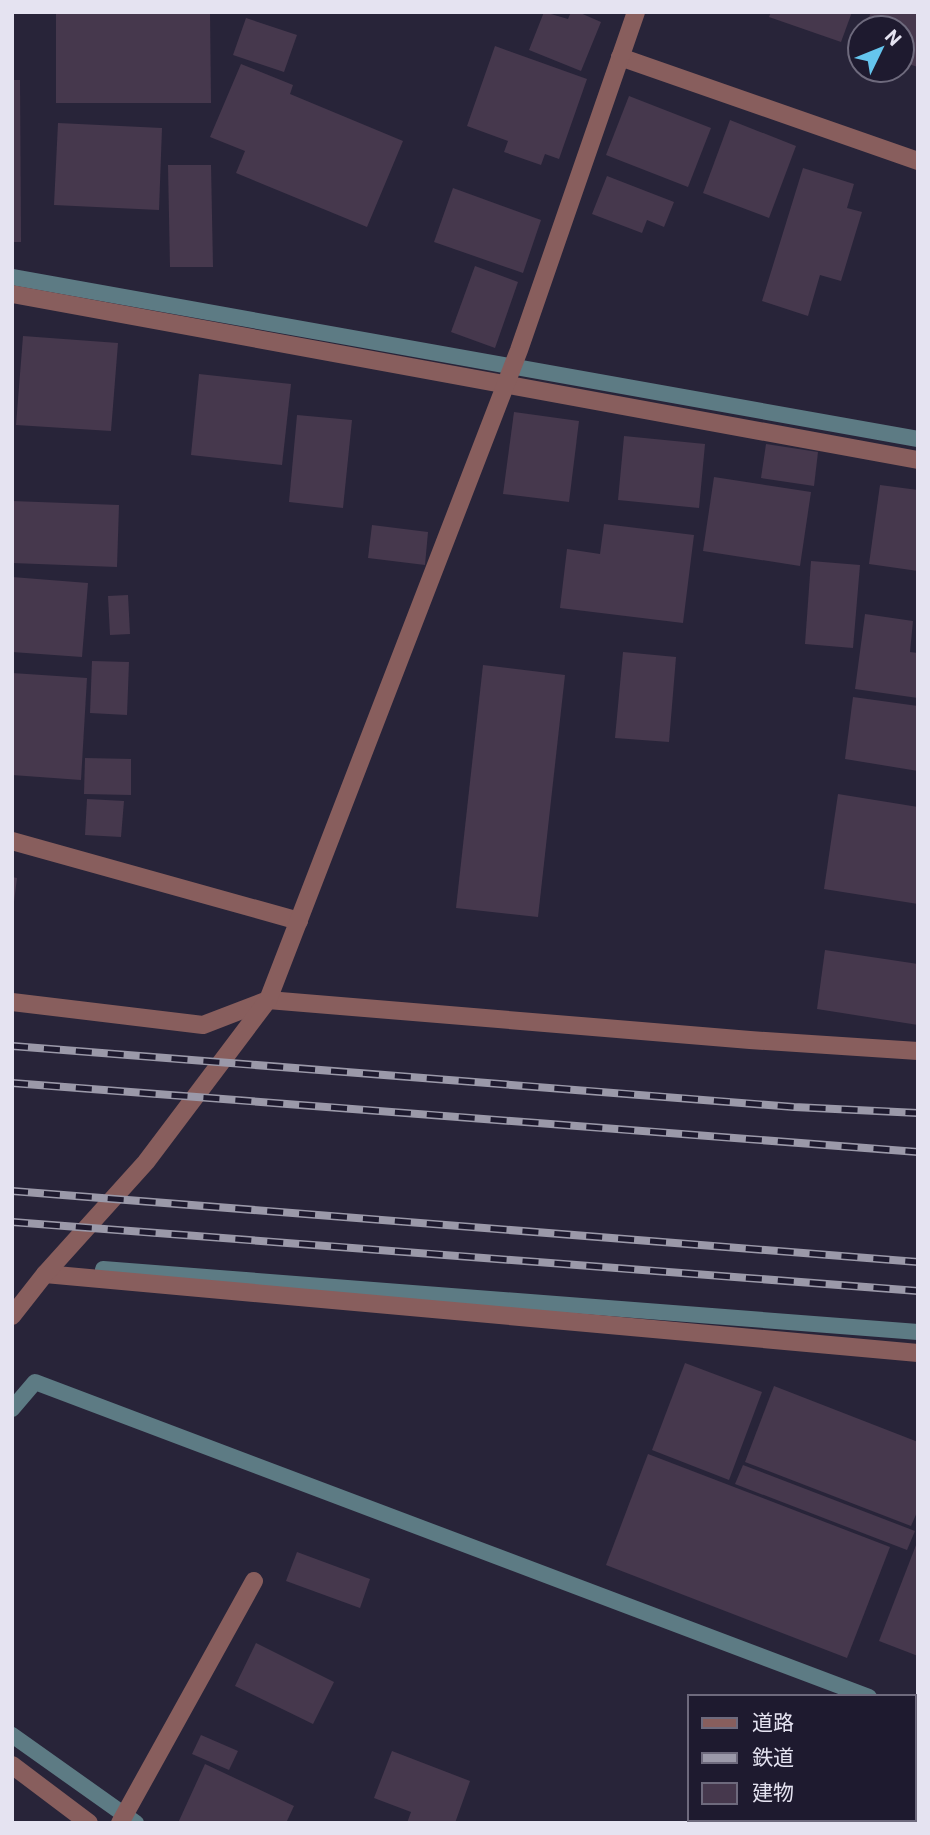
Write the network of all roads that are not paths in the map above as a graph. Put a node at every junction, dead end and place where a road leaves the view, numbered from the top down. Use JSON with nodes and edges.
{"nodes":[{"id":1,"x":636,"y":12,"type":"edge"},
{"id":2,"x":620,"y":57,"type":"junction"},
{"id":3,"x":918,"y":161,"type":"edge"},
{"id":4,"x":12,"y":294,"type":"edge"},
{"id":5,"x":508,"y":378,"type":"junction"},
{"id":6,"x":918,"y":460,"type":"edge"},
{"id":7,"x":12,"y":841,"type":"edge"},
{"id":8,"x":299,"y":921,"type":"junction"},
{"id":9,"x":268,"y":1000,"type":"junction"},
{"id":10,"x":12,"y":1002,"type":"edge"},
{"id":11,"x":918,"y":1051,"type":"edge"},
{"id":12,"x":45,"y":1274,"type":"junction"},
{"id":13,"x":12,"y":1316,"type":"edge"},
{"id":14,"x":918,"y":1353,"type":"edge"},
{"id":15,"x":254,"y":1581,"type":"dead end"},
{"id":16,"x":12,"y":1765,"type":"edge"},
{"id":17,"x":120,"y":1822,"type":"edge"},
{"id":18,"x":89,"y":1823,"type":"edge"}],
"edges":[{"from":1,"to":2,"type":"street"},
{"from":2,"to":3,"type":"street"},
{"from":2,"to":5,"type":"street"},
{"from":4,"to":5,"type":"street"},
{"from":5,"to":6,"type":"street"},
{"from":5,"to":8,"type":"street"},
{"from":7,"to":8,"type":"street"},
{"from":8,"to":9,"type":"street"},
{"from":9,"to":10,"type":"street"},
{"from":9,"to":11,"type":"street"},
{"from":9,"to":12,"type":"street"},
{"from":12,"to":13,"type":"street"},
{"from":12,"to":14,"type":"street"},
{"from":15,"to":17,"type":"street"},
{"from":16,"to":18,"type":"street"}]}
